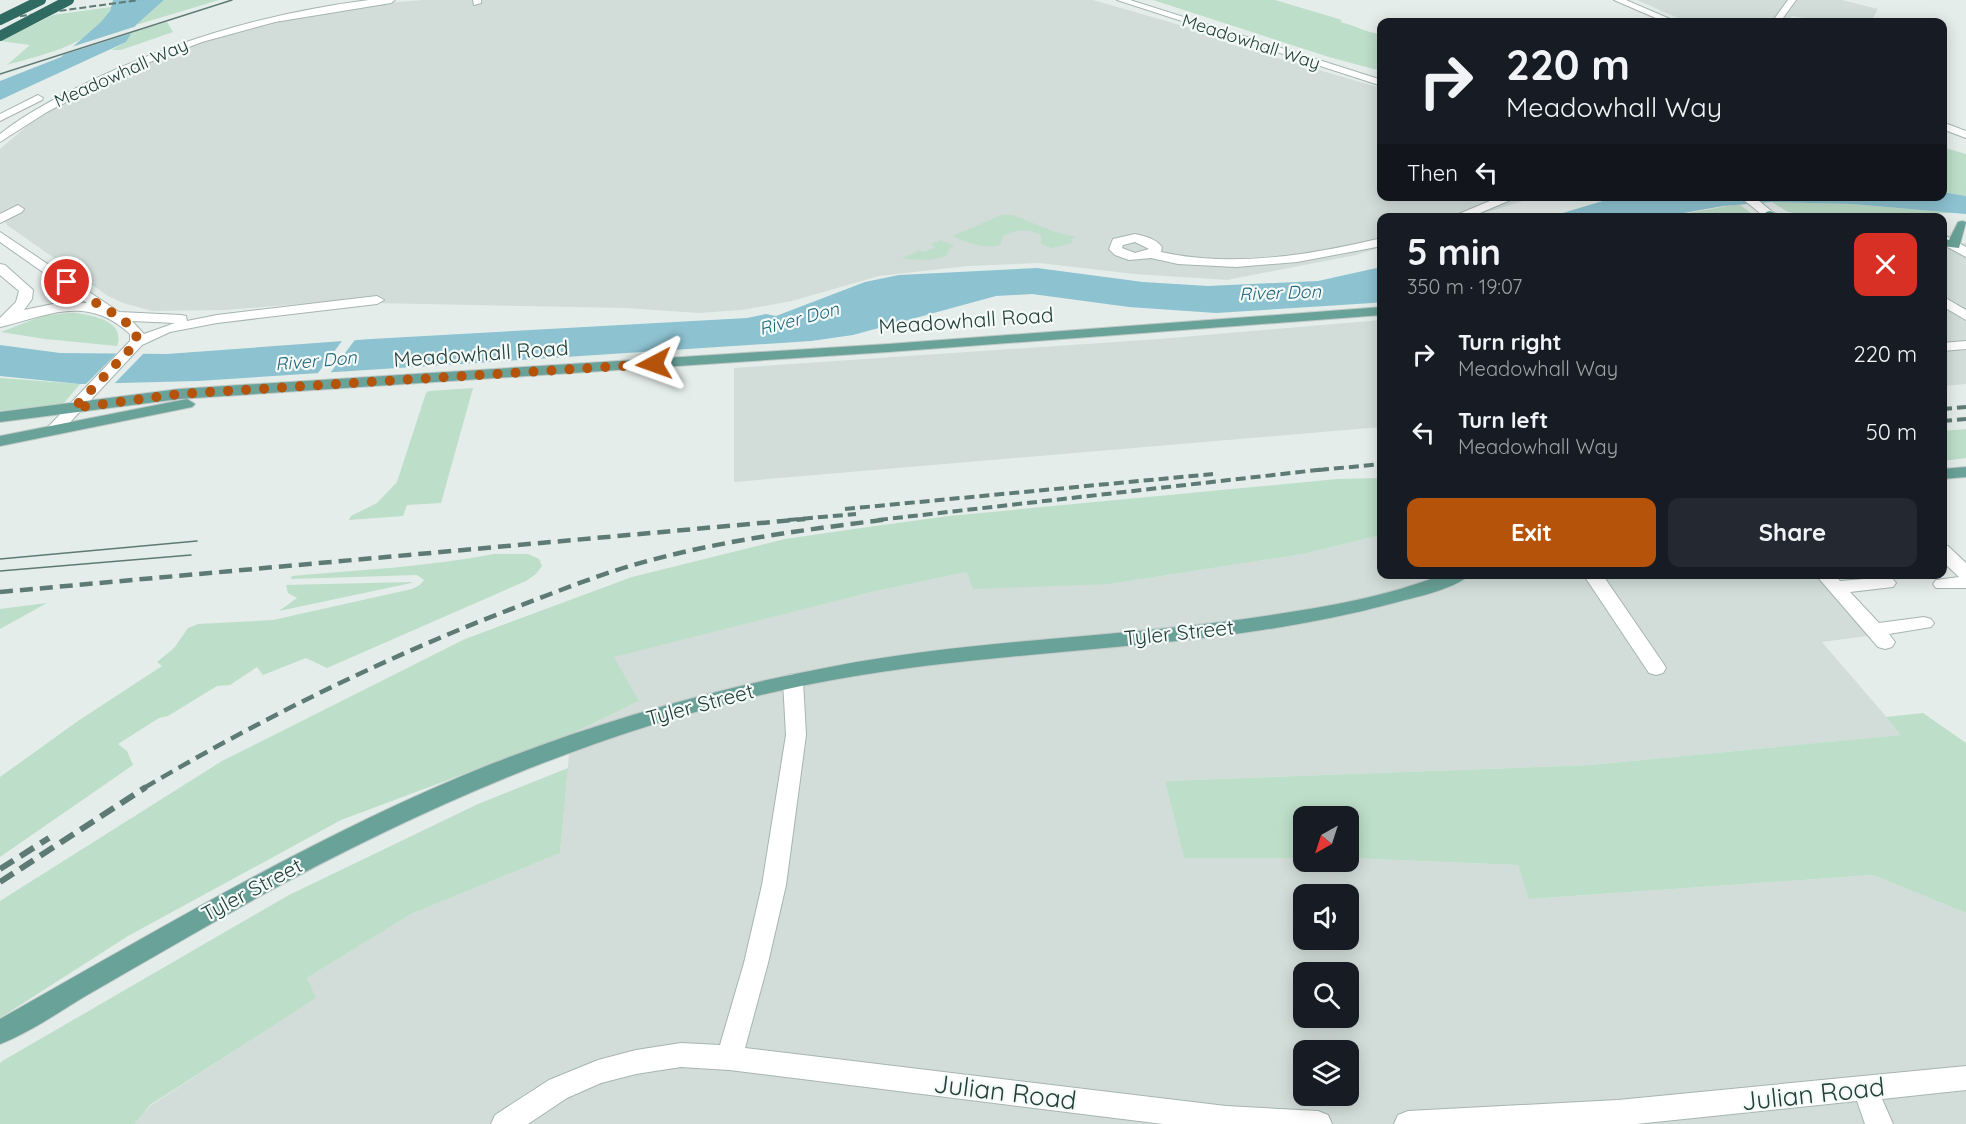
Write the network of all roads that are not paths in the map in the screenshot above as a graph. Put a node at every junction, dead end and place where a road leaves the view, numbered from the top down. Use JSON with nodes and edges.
{"nodes":[{"id":1,"x":41,"y":0,"type":"edge"},
{"id":2,"x":47,"y":0,"type":"edge"},
{"id":3,"x":63,"y":0,"type":"edge"},
{"id":4,"x":69,"y":0,"type":"edge"},
{"id":5,"x":347,"y":0,"type":"edge"},
{"id":6,"x":391,"y":0,"type":"edge"},
{"id":7,"x":1121,"y":0,"type":"edge"},
{"id":8,"x":1142,"y":0,"type":"edge"},
{"id":9,"x":1618,"y":0,"type":"edge"},
{"id":10,"x":1791,"y":0,"type":"edge"},
{"id":11,"x":337,"y":7,"type":"junction"},
{"id":12,"x":304,"y":13,"type":"junction"},
{"id":13,"x":319,"y":17,"type":"dead end"},
{"id":14,"x":1662,"y":18,"type":"edge"},
{"id":15,"x":1779,"y":18,"type":"edge"},
{"id":16,"x":0,"y":22,"type":"edge"},
{"id":17,"x":1226,"y":31,"type":"junction"},
{"id":18,"x":0,"y":34,"type":"edge"},
{"id":19,"x":100,"y":68,"type":"dead end"},
{"id":20,"x":1377,"y":75,"type":"edge"},
{"id":21,"x":1377,"y":81,"type":"edge"},
{"id":22,"x":86,"y":83,"type":"junction"},
{"id":23,"x":102,"y":92,"type":"dead end"},
{"id":24,"x":47,"y":93,"type":"dead end"},
{"id":25,"x":36,"y":99,"type":"junction"},
{"id":26,"x":59,"y":100,"type":"junction"},
{"id":27,"x":0,"y":118,"type":"edge"},
{"id":28,"x":20,"y":123,"type":"junction"},
{"id":29,"x":1947,"y":127,"type":"edge"},
{"id":30,"x":0,"y":130,"type":"edge"},
{"id":31,"x":1966,"y":135,"type":"edge"},
{"id":32,"x":0,"y":139,"type":"edge"},
{"id":33,"x":1501,"y":201,"type":"edge"},
{"id":34,"x":1751,"y":201,"type":"edge"},
{"id":35,"x":10,"y":206,"type":"edge"},
{"id":36,"x":1468,"y":213,"type":"edge"},
{"id":37,"x":1768,"y":213,"type":"edge"},
{"id":38,"x":0,"y":219,"type":"edge"},
{"id":39,"x":1947,"y":222,"type":"edge"},
{"id":40,"x":1965,"y":224,"type":"edge"},
{"id":41,"x":1947,"y":226,"type":"edge"},
{"id":42,"x":0,"y":236,"type":"edge"},
{"id":43,"x":1947,"y":241,"type":"edge"},
{"id":44,"x":1377,"y":243,"type":"edge"},
{"id":45,"x":1947,"y":243,"type":"edge"},
{"id":46,"x":1966,"y":253,"type":"edge"},
{"id":47,"x":1152,"y":254,"type":"dead end"},
{"id":48,"x":0,"y":268,"type":"edge"},
{"id":49,"x":377,"y":300,"type":"dead end"},
{"id":50,"x":1947,"y":303,"type":"edge"},
{"id":51,"x":106,"y":310,"type":"junction"},
{"id":52,"x":1377,"y":311,"type":"edge"},
{"id":53,"x":120,"y":316,"type":"junction"},
{"id":54,"x":1966,"y":316,"type":"edge"},
{"id":55,"x":217,"y":319,"type":"junction"},
{"id":56,"x":1,"y":323,"type":"edge"},
{"id":57,"x":137,"y":342,"type":"junction"},
{"id":58,"x":1966,"y":345,"type":"edge"},
{"id":59,"x":1947,"y":347,"type":"edge"},
{"id":60,"x":265,"y":389,"type":"junction"},
{"id":61,"x":74,"y":408,"type":"junction"},
{"id":62,"x":0,"y":417,"type":"edge"},
{"id":63,"x":54,"y":430,"type":"junction"},
{"id":64,"x":0,"y":441,"type":"edge"},
{"id":65,"x":1966,"y":472,"type":"edge"},
{"id":66,"x":1947,"y":474,"type":"edge"},
{"id":67,"x":1947,"y":555,"type":"edge"},
{"id":68,"x":1966,"y":573,"type":"edge"},
{"id":69,"x":1450,"y":579,"type":"edge"},
{"id":70,"x":1596,"y":579,"type":"edge"},
{"id":71,"x":1830,"y":580,"type":"edge"},
{"id":72,"x":1966,"y":582,"type":"edge"},
{"id":73,"x":1887,"y":583,"type":"dead end"},
{"id":74,"x":1942,"y":584,"type":"dead end"},
{"id":75,"x":1924,"y":622,"type":"dead end"},
{"id":76,"x":1656,"y":668,"type":"dead end"},
{"id":77,"x":793,"y":681,"type":"junction"},
{"id":78,"x":0,"y":1032,"type":"edge"},
{"id":79,"x":729,"y":1058,"type":"junction"},
{"id":80,"x":1966,"y":1078,"type":"edge"},
{"id":81,"x":1865,"y":1089,"type":"junction"},
{"id":82,"x":505,"y":1124,"type":"edge"},
{"id":83,"x":1318,"y":1124,"type":"edge"},
{"id":84,"x":1408,"y":1124,"type":"edge"},
{"id":85,"x":1879,"y":1124,"type":"edge"}],
"edges":[{"from":1,"to":16,"type":"highway","bridge":true},
{"from":2,"to":16,"type":"highway","bridge":true},
{"from":3,"to":18,"type":"highway","bridge":true},
{"from":4,"to":18,"type":"highway","bridge":true},
{"from":5,"to":12,"type":"street","name":"Meadowhall Way"},
{"from":6,"to":11,"type":"street","name":"Meadowhall Way"},
{"from":7,"to":17,"type":"street","name":"Meadowhall Way"},
{"from":8,"to":17,"type":"street","name":"Meadowhall Way"},
{"from":9,"to":14,"type":"street"},
{"from":10,"to":15,"type":"street"},
{"from":11,"to":12,"type":"street","name":"Meadowhall Way"},
{"from":11,"to":13,"type":"street"},
{"from":12,"to":19,"type":"street","name":"Meadowhall Way"},
{"from":12,"to":22,"type":"street","name":"Meadowhall Way"},
{"from":17,"to":20,"type":"street","name":"Meadowhall Way"},
{"from":17,"to":21,"type":"street","name":"Meadowhall Way"},
{"from":22,"to":25,"type":"street"},
{"from":22,"to":26,"type":"street","name":"Meadowhall Way"},
{"from":23,"to":26,"type":"street"},
{"from":24,"to":25,"type":"street","name":"Meadowhall Way"},
{"from":25,"to":27,"type":"street","name":"Meadowhall Way"},
{"from":26,"to":28,"type":"street","name":"Meadowhall Way"},
{"from":28,"to":30,"type":"street"},
{"from":28,"to":32,"type":"street","name":"Meadowhall Way"},
{"from":29,"to":31,"type":"street"},
{"from":33,"to":36,"type":"street"},
{"from":34,"to":37,"type":"street"},
{"from":35,"to":38,"type":"street"},
{"from":39,"to":40,"type":"main road"},
{"from":40,"to":41,"type":"main road"},
{"from":40,"to":43,"type":"main road"},
{"from":42,"to":51,"type":"street"},
{"from":44,"to":47,"type":"street"},
{"from":45,"to":46,"type":"street"},
{"from":48,"to":56,"type":"street"},
{"from":49,"to":55,"type":"street"},
{"from":50,"to":54,"type":"street"},
{"from":51,"to":53,"type":"street"},
{"from":51,"to":56,"type":"street"},
{"from":52,"to":60,"type":"main road","name":"Meadowhall Road"},
{"from":53,"to":55,"type":"street"},
{"from":53,"to":57,"type":"street"},
{"from":55,"to":57,"type":"street"},
{"from":57,"to":61,"type":"street"},
{"from":58,"to":59,"type":"street"},
{"from":60,"to":61,"type":"main road","name":"Meadowhall Road"},
{"from":60,"to":63,"type":"main road","name":"Meadowhall Road"},
{"from":61,"to":62,"type":"main road","name":"Meadowhall Road"},
{"from":61,"to":63,"type":"street"},
{"from":63,"to":64,"type":"main road","name":"Meadowhall Road"},
{"from":65,"to":66,"type":"main road"},
{"from":67,"to":68,"type":"street"},
{"from":69,"to":77,"type":"main road","name":"Tyler Street"},
{"from":70,"to":76,"type":"street"},
{"from":71,"to":73,"type":"street"},
{"from":71,"to":75,"type":"street"},
{"from":72,"to":74,"type":"street"},
{"from":77,"to":78,"type":"main road","name":"Tyler Street"},
{"from":77,"to":79,"type":"street"},
{"from":79,"to":82,"type":"street","name":"Julian Road"},
{"from":79,"to":83,"type":"street","name":"Julian Road"},
{"from":80,"to":81,"type":"street","name":"Julian Road"},
{"from":81,"to":84,"type":"street","name":"Julian Road"},
{"from":81,"to":85,"type":"street"}]}
